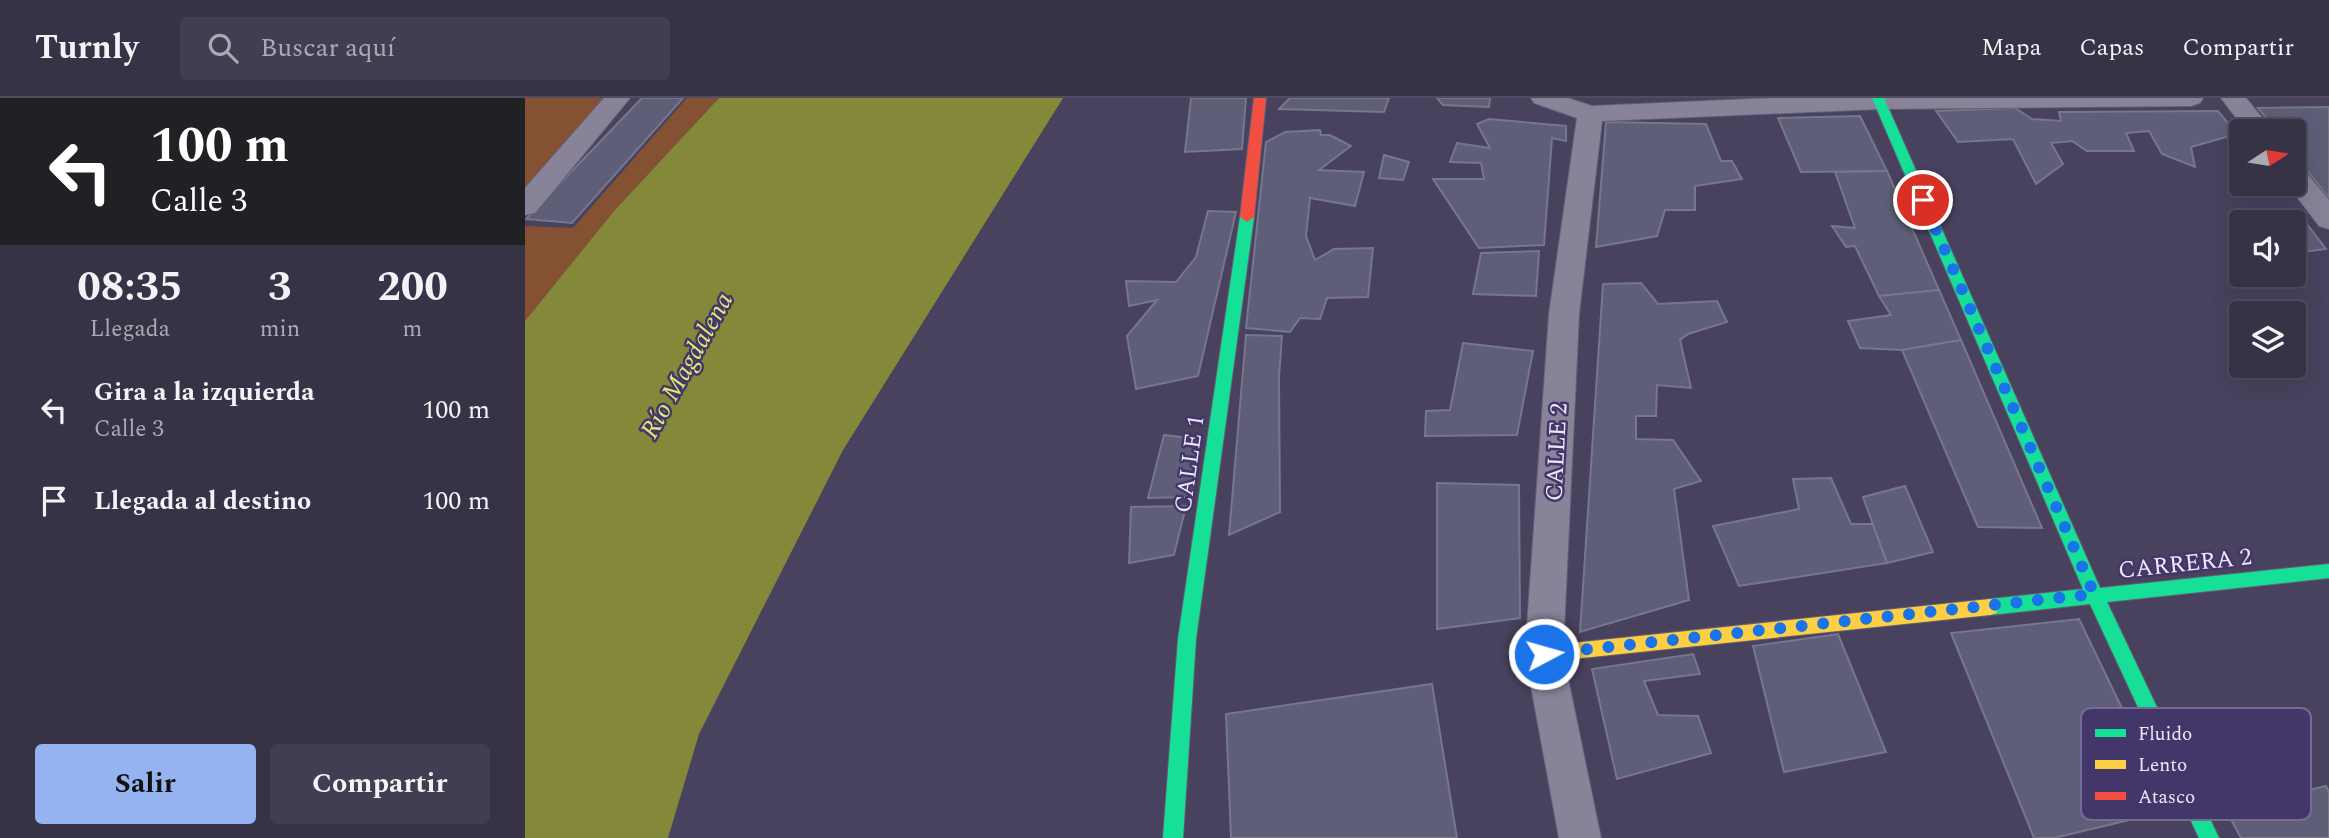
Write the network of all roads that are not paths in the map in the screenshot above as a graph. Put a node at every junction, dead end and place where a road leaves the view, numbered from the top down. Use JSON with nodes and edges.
{"nodes":[{"id":1,"x":618,"y":98,"type":"edge"},
{"id":2,"x":1260,"y":98,"type":"edge"},
{"id":3,"x":1543,"y":98,"type":"edge"},
{"id":4,"x":2191,"y":98,"type":"edge"},
{"id":5,"x":2234,"y":98,"type":"edge"},
{"id":6,"x":1879,"y":100,"type":"edge"},
{"id":7,"x":1590,"y":114,"type":"junction"},
{"id":8,"x":2251,"y":119,"type":"edge"},
{"id":9,"x":2307,"y":191,"type":"edge"},
{"id":10,"x":525,"y":206,"type":"edge"},
{"id":11,"x":2329,"y":219,"type":"edge"},
{"id":12,"x":2329,"y":571,"type":"edge"},
{"id":13,"x":2094,"y":594,"type":"junction"},
{"id":14,"x":1544,"y":654,"type":"junction"},
{"id":15,"x":2148,"y":708,"type":"edge"},
{"id":16,"x":2201,"y":820,"type":"edge"},
{"id":17,"x":1173,"y":838,"type":"edge"},
{"id":18,"x":1580,"y":838,"type":"edge"},
{"id":19,"x":2209,"y":838,"type":"edge"}],
"edges":[{"from":1,"to":10,"type":"street"},
{"from":2,"to":17,"type":"street","name":"CALLE 1"},
{"from":3,"to":7,"type":"street"},
{"from":4,"to":6,"type":"street"},
{"from":5,"to":8,"type":"street"},
{"from":6,"to":7,"type":"street"},
{"from":6,"to":13,"type":"street"},
{"from":7,"to":14,"type":"street","name":"CALLE 2"},
{"from":9,"to":11,"type":"street"},
{"from":12,"to":13,"type":"street","name":"CARRERA 2"},
{"from":13,"to":14,"type":"street","name":"CARRERA 2"},
{"from":13,"to":15,"type":"street"},
{"from":14,"to":18,"type":"street","name":"CALLE 2"},
{"from":16,"to":19,"type":"street"}]}
